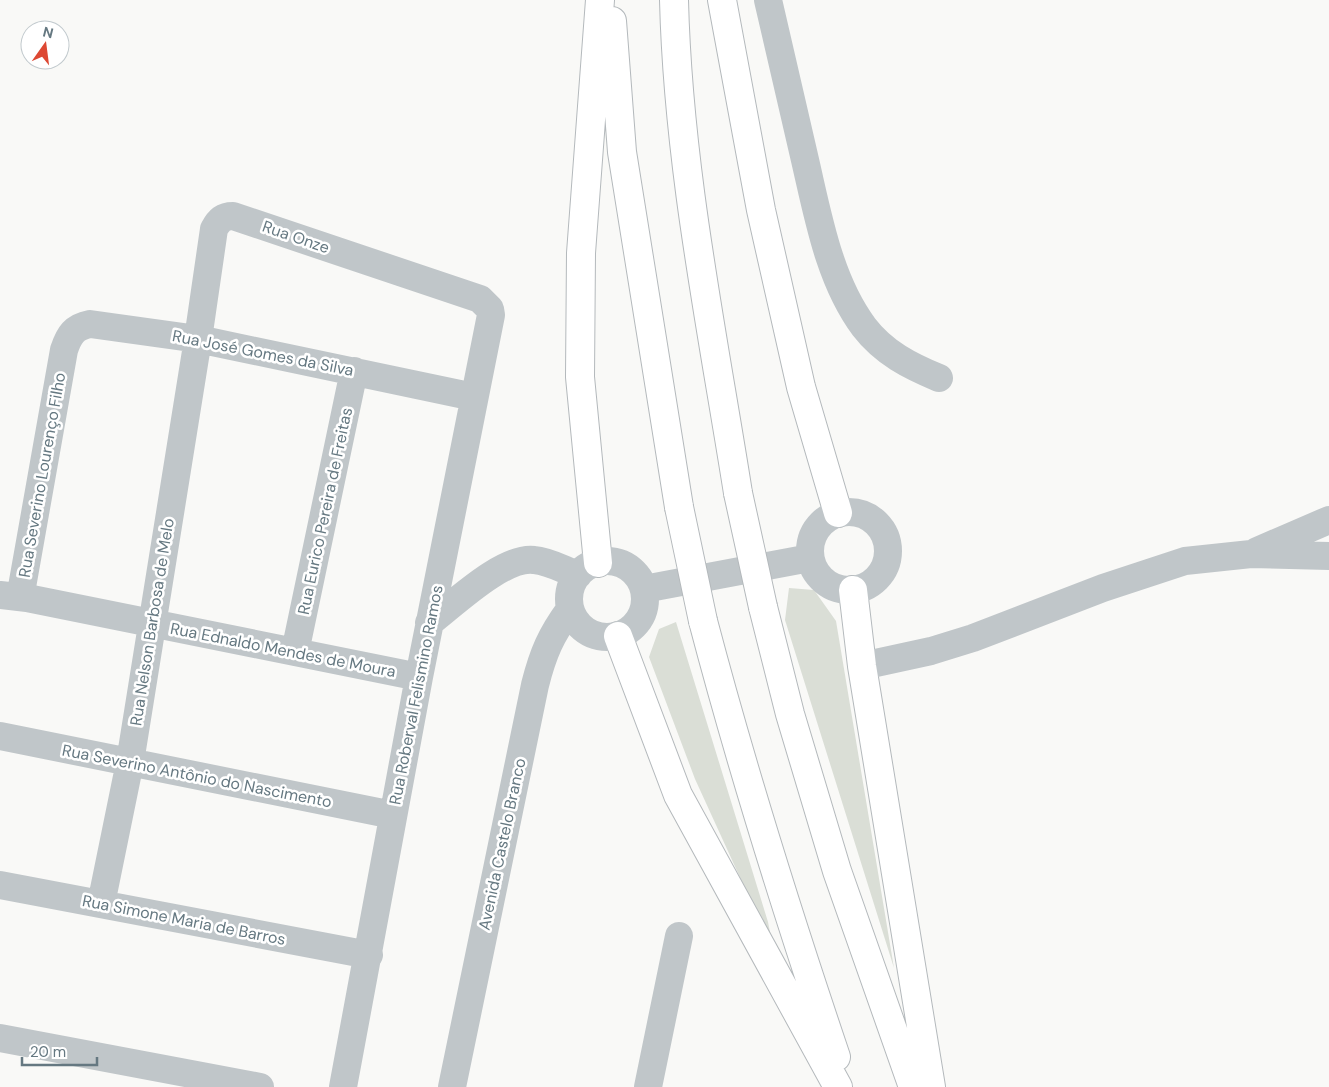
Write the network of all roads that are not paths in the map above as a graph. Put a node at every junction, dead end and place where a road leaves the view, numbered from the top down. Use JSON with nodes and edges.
{"nodes":[{"id":1,"x":600,"y":0,"type":"edge"},
{"id":2,"x":610,"y":0,"type":"edge"},
{"id":3,"x":674,"y":0,"type":"edge"},
{"id":4,"x":722,"y":0,"type":"edge"},
{"id":5,"x":768,"y":0,"type":"edge"},
{"id":6,"x":487,"y":304,"type":"joint"},
{"id":7,"x":198,"y":339,"type":"junction"},
{"id":8,"x":64,"y":350,"type":"joint"},
{"id":9,"x":354,"y":371,"type":"junction"},
{"id":10,"x":939,"y":378,"type":"dead end"},
{"id":11,"x":474,"y":397,"type":"junction"},
{"id":12,"x":838,"y":513,"type":"junction"},
{"id":13,"x":1329,"y":520,"type":"edge"},
{"id":14,"x":1251,"y":554,"type":"junction"},
{"id":15,"x":1329,"y":556,"type":"edge"},
{"id":16,"x":810,"y":558,"type":"junction"},
{"id":17,"x":588,"y":569,"type":"junction"},
{"id":18,"x":644,"y":589,"type":"junction"},
{"id":19,"x":853,"y":590,"type":"junction"},
{"id":20,"x":0,"y":595,"type":"edge"},
{"id":21,"x":27,"y":598,"type":"junction"},
{"id":22,"x":570,"y":609,"type":"junction"},
{"id":23,"x":429,"y":623,"type":"junction"},
{"id":24,"x":150,"y":624,"type":"junction"},
{"id":25,"x":618,"y":636,"type":"junction"},
{"id":26,"x":295,"y":652,"type":"junction"},
{"id":27,"x":862,"y":666,"type":"junction"},
{"id":28,"x":419,"y":677,"type":"junction"},
{"id":29,"x":0,"y":736,"type":"edge"},
{"id":30,"x":130,"y":762,"type":"junction"},
{"id":31,"x":393,"y":815,"type":"junction"},
{"id":32,"x":0,"y":885,"type":"edge"},
{"id":33,"x":101,"y":904,"type":"junction"},
{"id":34,"x":680,"y":936,"type":"dead end"},
{"id":35,"x":369,"y":955,"type":"junction"},
{"id":36,"x":0,"y":1038,"type":"edge"},
{"id":37,"x":260,"y":1087,"type":"edge"},
{"id":38,"x":343,"y":1087,"type":"edge"},
{"id":39,"x":452,"y":1087,"type":"edge"},
{"id":40,"x":648,"y":1087,"type":"edge"},
{"id":41,"x":838,"y":1087,"type":"edge"},
{"id":42,"x":846,"y":1087,"type":"edge"},
{"id":43,"x":913,"y":1087,"type":"edge"},
{"id":44,"x":931,"y":1087,"type":"edge"}],
"edges":[{"from":1,"to":17,"type":"highway"},
{"from":2,"to":42,"type":"highway","bridge":true},
{"from":3,"to":43,"type":"highway","bridge":true},
{"from":4,"to":12,"type":"highway"},
{"from":5,"to":10,"type":"street"},
{"from":6,"to":7,"type":"street","name":"Rua Onze"},
{"from":6,"to":11,"type":"street","name":"Rua Roberval Felismino Ramos"},
{"from":7,"to":8,"type":"street","name":"Rua José Gomes da Silva"},
{"from":7,"to":9,"type":"street","name":"Rua José Gomes da Silva"},
{"from":7,"to":24,"type":"street","name":"Rua Nelson Barbosa de Melo"},
{"from":8,"to":21,"type":"street","name":"Rua Severino Lourenço Filho"},
{"from":9,"to":11,"type":"street","name":"Rua José Gomes da Silva"},
{"from":9,"to":26,"type":"street","name":"Rua Eurico Pereira de Freitas"},
{"from":11,"to":23,"type":"street","name":"Rua Roberval Felismino Ramos"},
{"from":12,"to":16,"type":"street"},
{"from":12,"to":19,"type":"street"},
{"from":13,"to":14,"type":"street"},
{"from":14,"to":15,"type":"street"},
{"from":14,"to":27,"type":"street"},
{"from":16,"to":18,"type":"street"},
{"from":16,"to":19,"type":"street"},
{"from":17,"to":18,"type":"street"},
{"from":17,"to":22,"type":"street"},
{"from":17,"to":23,"type":"street"},
{"from":18,"to":25,"type":"street"},
{"from":19,"to":27,"type":"highway"},
{"from":20,"to":21,"type":"street","name":"Rua Ednaldo Mendes de Moura"},
{"from":21,"to":24,"type":"street","name":"Rua Ednaldo Mendes de Moura"},
{"from":22,"to":25,"type":"street"},
{"from":22,"to":39,"type":"street","name":"Avenida Castelo Branco"},
{"from":23,"to":28,"type":"street","name":"Rua Roberval Felismino Ramos"},
{"from":24,"to":26,"type":"street","name":"Rua Ednaldo Mendes de Moura"},
{"from":24,"to":30,"type":"street","name":"Rua Nelson Barbosa de Melo"},
{"from":25,"to":41,"type":"highway"},
{"from":26,"to":28,"type":"street","name":"Rua Ednaldo Mendes de Moura"},
{"from":27,"to":44,"type":"highway"},
{"from":28,"to":31,"type":"street","name":"Rua Roberval Felismino Ramos"},
{"from":29,"to":30,"type":"street","name":"Rua Severino Antônio do Nascimento"},
{"from":30,"to":31,"type":"street","name":"Rua Severino Antônio do Nascimento"},
{"from":30,"to":33,"type":"street","name":"Rua Nelson Barbosa de Melo"},
{"from":31,"to":35,"type":"street","name":"Rua Roberval Felismino Ramos"},
{"from":32,"to":33,"type":"street","name":"Rua Simone Maria de Barros"},
{"from":33,"to":35,"type":"street","name":"Rua Simone Maria de Barros"},
{"from":34,"to":40,"type":"street"},
{"from":35,"to":38,"type":"street","name":"Rua Roberval Felismino Ramos"},
{"from":36,"to":37,"type":"street"}]}
